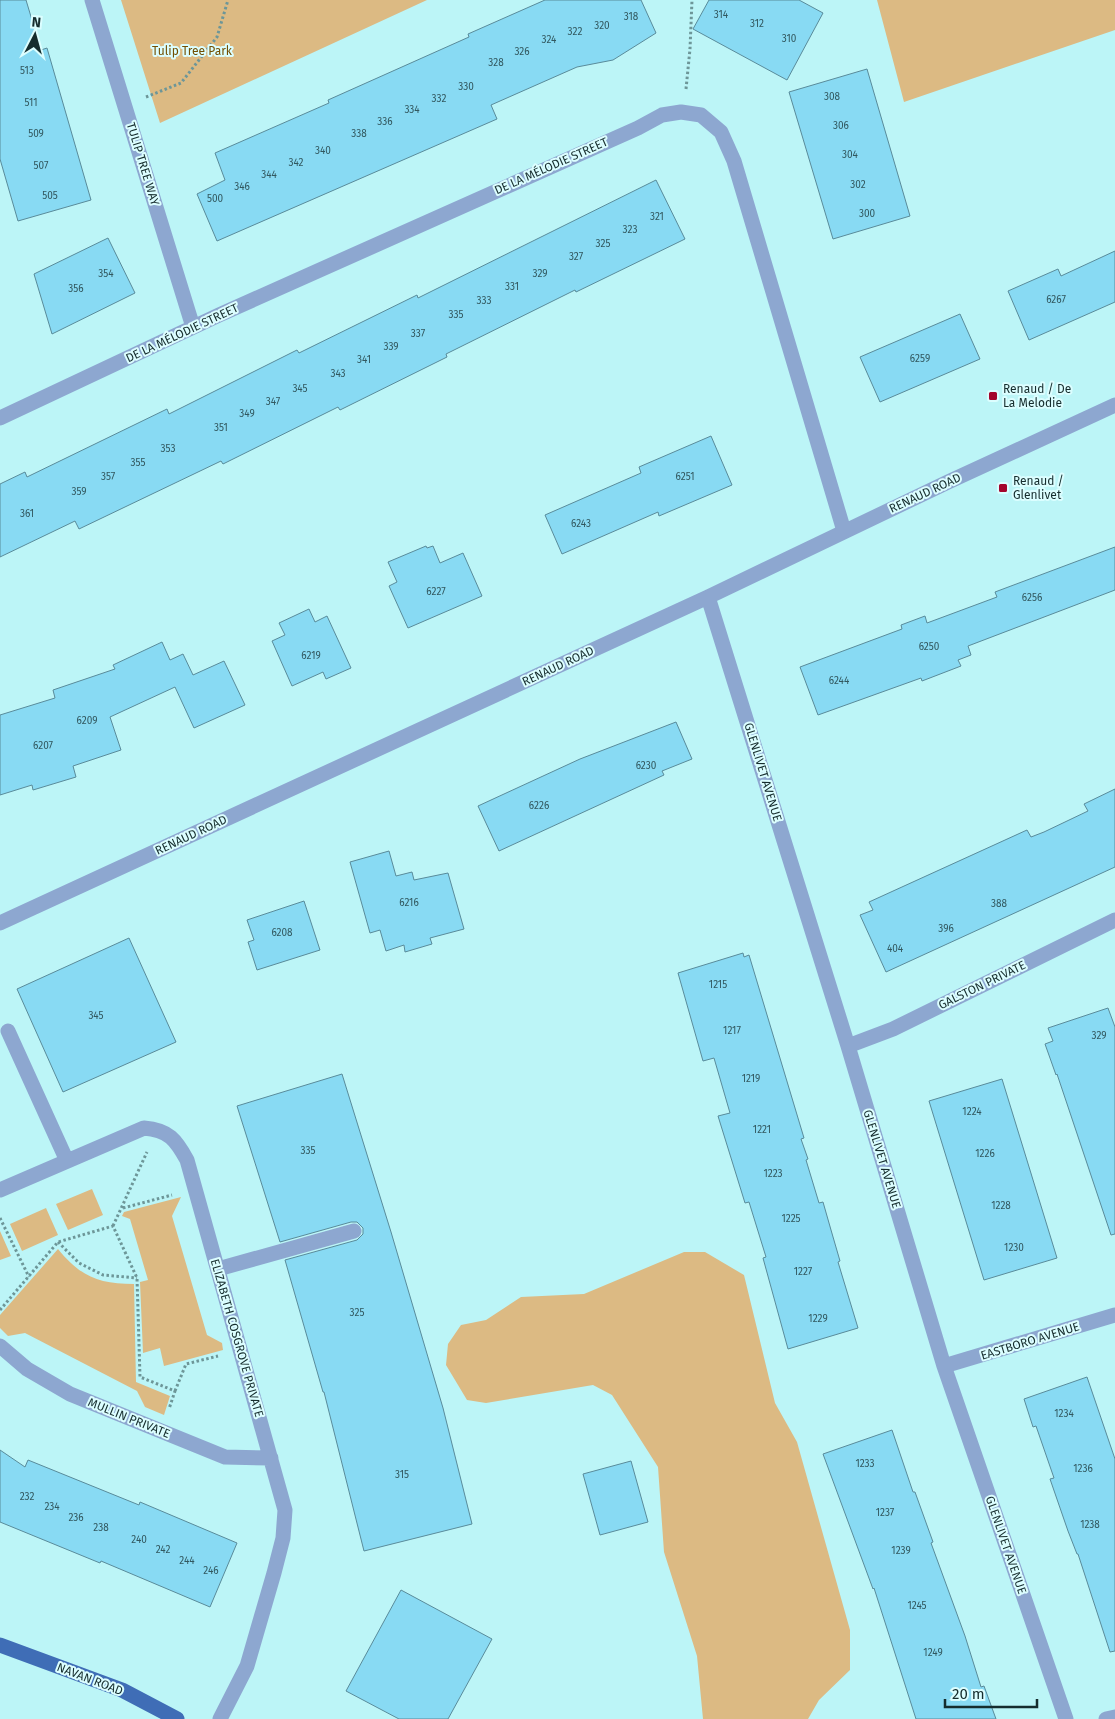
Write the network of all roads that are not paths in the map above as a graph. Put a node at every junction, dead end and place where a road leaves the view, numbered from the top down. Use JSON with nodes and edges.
{"nodes":[{"id":1,"x":92,"y":0,"type":"edge"},
{"id":2,"x":192,"y":327,"type":"junction"},
{"id":3,"x":1115,"y":405,"type":"edge"},
{"id":4,"x":0,"y":418,"type":"edge"},
{"id":5,"x":844,"y":531,"type":"junction"},
{"id":6,"x":708,"y":597,"type":"junction"},
{"id":7,"x":1115,"y":920,"type":"edge"},
{"id":8,"x":0,"y":923,"type":"edge"},
{"id":9,"x":8,"y":1031,"type":"dead end"},
{"id":10,"x":848,"y":1046,"type":"junction"},
{"id":11,"x":67,"y":1161,"type":"junction"},
{"id":12,"x":0,"y":1190,"type":"edge"},
{"id":13,"x":354,"y":1231,"type":"dead end"},
{"id":14,"x":218,"y":1269,"type":"junction"},
{"id":15,"x":1115,"y":1315,"type":"edge"},
{"id":16,"x":0,"y":1346,"type":"edge"},
{"id":17,"x":944,"y":1366,"type":"junction"},
{"id":18,"x":271,"y":1458,"type":"junction"},
{"id":19,"x":0,"y":1645,"type":"edge"},
{"id":20,"x":1115,"y":1716,"type":"edge"},
{"id":21,"x":177,"y":1719,"type":"edge"},
{"id":22,"x":220,"y":1719,"type":"edge"},
{"id":23,"x":1066,"y":1719,"type":"edge"},
{"id":24,"x":1106,"y":1719,"type":"edge"}],
"edges":[{"from":1,"to":2,"type":"street","name":"TULIP TREE WAY"},
{"from":2,"to":4,"type":"street","name":"DE LA MÉLODIE STREET"},
{"from":2,"to":5,"type":"street","name":"DE LA MÉLODIE STREET"},
{"from":3,"to":5,"type":"street","name":"RENAUD ROAD"},
{"from":5,"to":6,"type":"street","name":"RENAUD ROAD"},
{"from":6,"to":8,"type":"street","name":"RENAUD ROAD"},
{"from":6,"to":10,"type":"street","name":"GLENLIVET AVENUE"},
{"from":7,"to":10,"type":"street","name":"GALSTON PRIVATE"},
{"from":9,"to":11,"type":"street"},
{"from":10,"to":17,"type":"street","name":"GLENLIVET AVENUE"},
{"from":11,"to":12,"type":"street","name":"ELIZABETH COSGROVE PRIVATE"},
{"from":11,"to":14,"type":"street","name":"ELIZABETH COSGROVE PRIVATE"},
{"from":13,"to":14,"type":"street"},
{"from":14,"to":18,"type":"street","name":"ELIZABETH COSGROVE PRIVATE"},
{"from":15,"to":17,"type":"street","name":"EASTBORO AVENUE"},
{"from":16,"to":18,"type":"street","name":"MULLIN PRIVATE"},
{"from":17,"to":23,"type":"street","name":"GLENLIVET AVENUE"},
{"from":18,"to":22,"type":"street","name":"ELIZABETH COSGROVE PRIVATE"},
{"from":19,"to":21,"type":"main road","name":"NAVAN ROAD"},
{"from":20,"to":24,"type":"street"}]}
